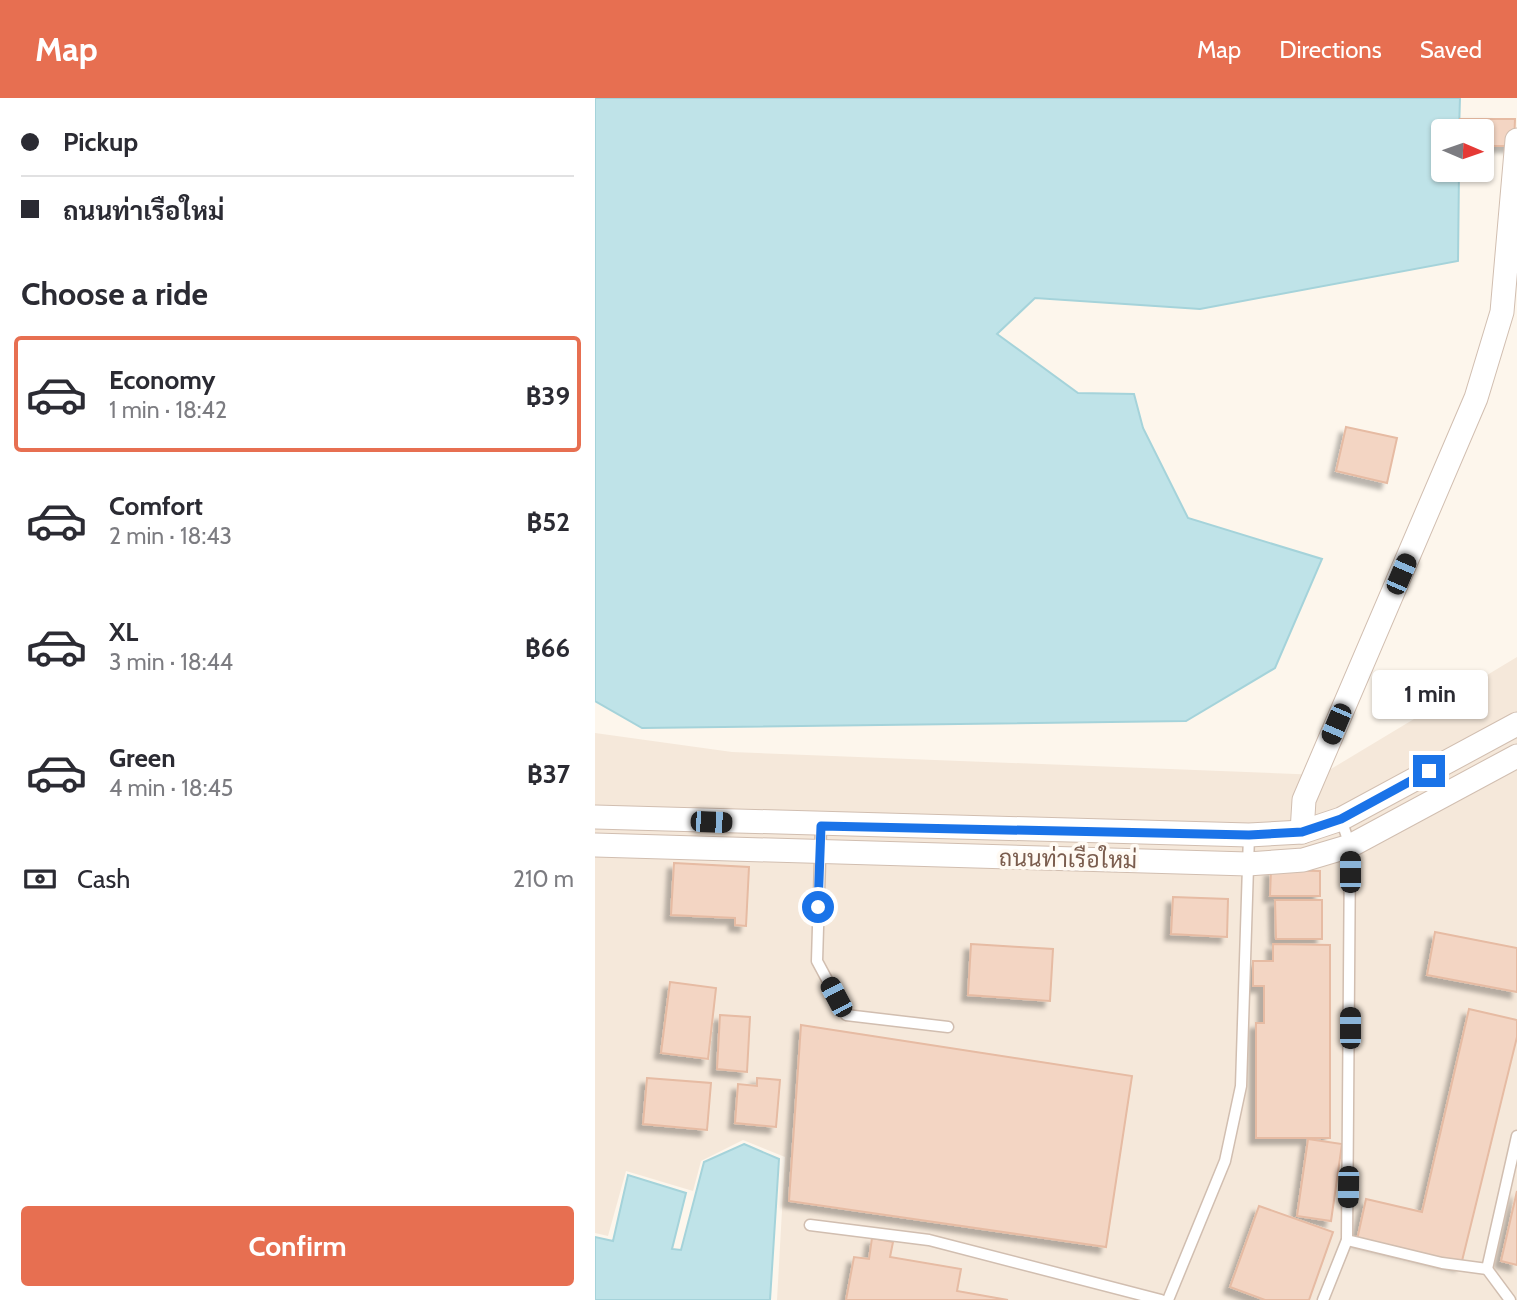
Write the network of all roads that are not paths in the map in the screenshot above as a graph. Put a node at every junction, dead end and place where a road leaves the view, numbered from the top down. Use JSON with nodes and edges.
{"nodes":[{"id":1,"x":1517,"y":140,"type":"edge"},
{"id":2,"x":1515,"y":170,"type":"edge"},
{"id":3,"x":1510,"y":312,"type":"edge"},
{"id":4,"x":1517,"y":724,"type":"edge"},
{"id":5,"x":1517,"y":756,"type":"edge"},
{"id":6,"x":1341,"y":819,"type":"junction"},
{"id":7,"x":821,"y":826,"type":"junction"},
{"id":8,"x":1302,"y":832,"type":"junction"},
{"id":9,"x":596,"y":834,"type":"edge"},
{"id":10,"x":1249,"y":835,"type":"junction"},
{"id":11,"x":1350,"y":846,"type":"junction"},
{"id":12,"x":820,"y":853,"type":"junction"},
{"id":13,"x":1248,"y":863,"type":"junction"},
{"id":14,"x":948,"y":1027,"type":"dead end"},
{"id":15,"x":1517,"y":1136,"type":"edge"},
{"id":16,"x":810,"y":1225,"type":"dead end"},
{"id":17,"x":1347,"y":1240,"type":"junction"},
{"id":18,"x":1487,"y":1269,"type":"junction"},
{"id":19,"x":1161,"y":1300,"type":"edge"},
{"id":20,"x":1168,"y":1300,"type":"edge"},
{"id":21,"x":1324,"y":1300,"type":"edge"},
{"id":22,"x":1510,"y":1300,"type":"edge"}],
"edges":[{"from":1,"to":2,"type":"street"},
{"from":2,"to":3,"type":"street"},
{"from":3,"to":8,"type":"street"},
{"from":4,"to":6,"type":"street","name":"ถนนท่าเรือใหม่"},
{"from":5,"to":11,"type":"street","name":"ถนนท่าเรือใหม่"},
{"from":6,"to":8,"type":"street","name":"ถนนท่าเรือใหม่"},
{"from":6,"to":11,"type":"lane"},
{"from":7,"to":9,"type":"street","name":"ถนนท่าเรือใหม่"},
{"from":7,"to":10,"type":"street","name":"ถนนท่าเรือใหม่"},
{"from":7,"to":12,"type":"lane"},
{"from":8,"to":10,"type":"street","name":"ถนนท่าเรือใหม่"},
{"from":9,"to":12,"type":"street","name":"ถนนท่าเรือใหม่"},
{"from":10,"to":13,"type":"lane"},
{"from":11,"to":13,"type":"street","name":"ถนนท่าเรือใหม่"},
{"from":11,"to":17,"type":"lane"},
{"from":12,"to":13,"type":"street","name":"ถนนท่าเรือใหม่"},
{"from":12,"to":14,"type":"lane"},
{"from":13,"to":20,"type":"lane"},
{"from":15,"to":18,"type":"lane"},
{"from":16,"to":19,"type":"lane"},
{"from":17,"to":18,"type":"lane"},
{"from":17,"to":21,"type":"lane"},
{"from":18,"to":22,"type":"lane"}]}
